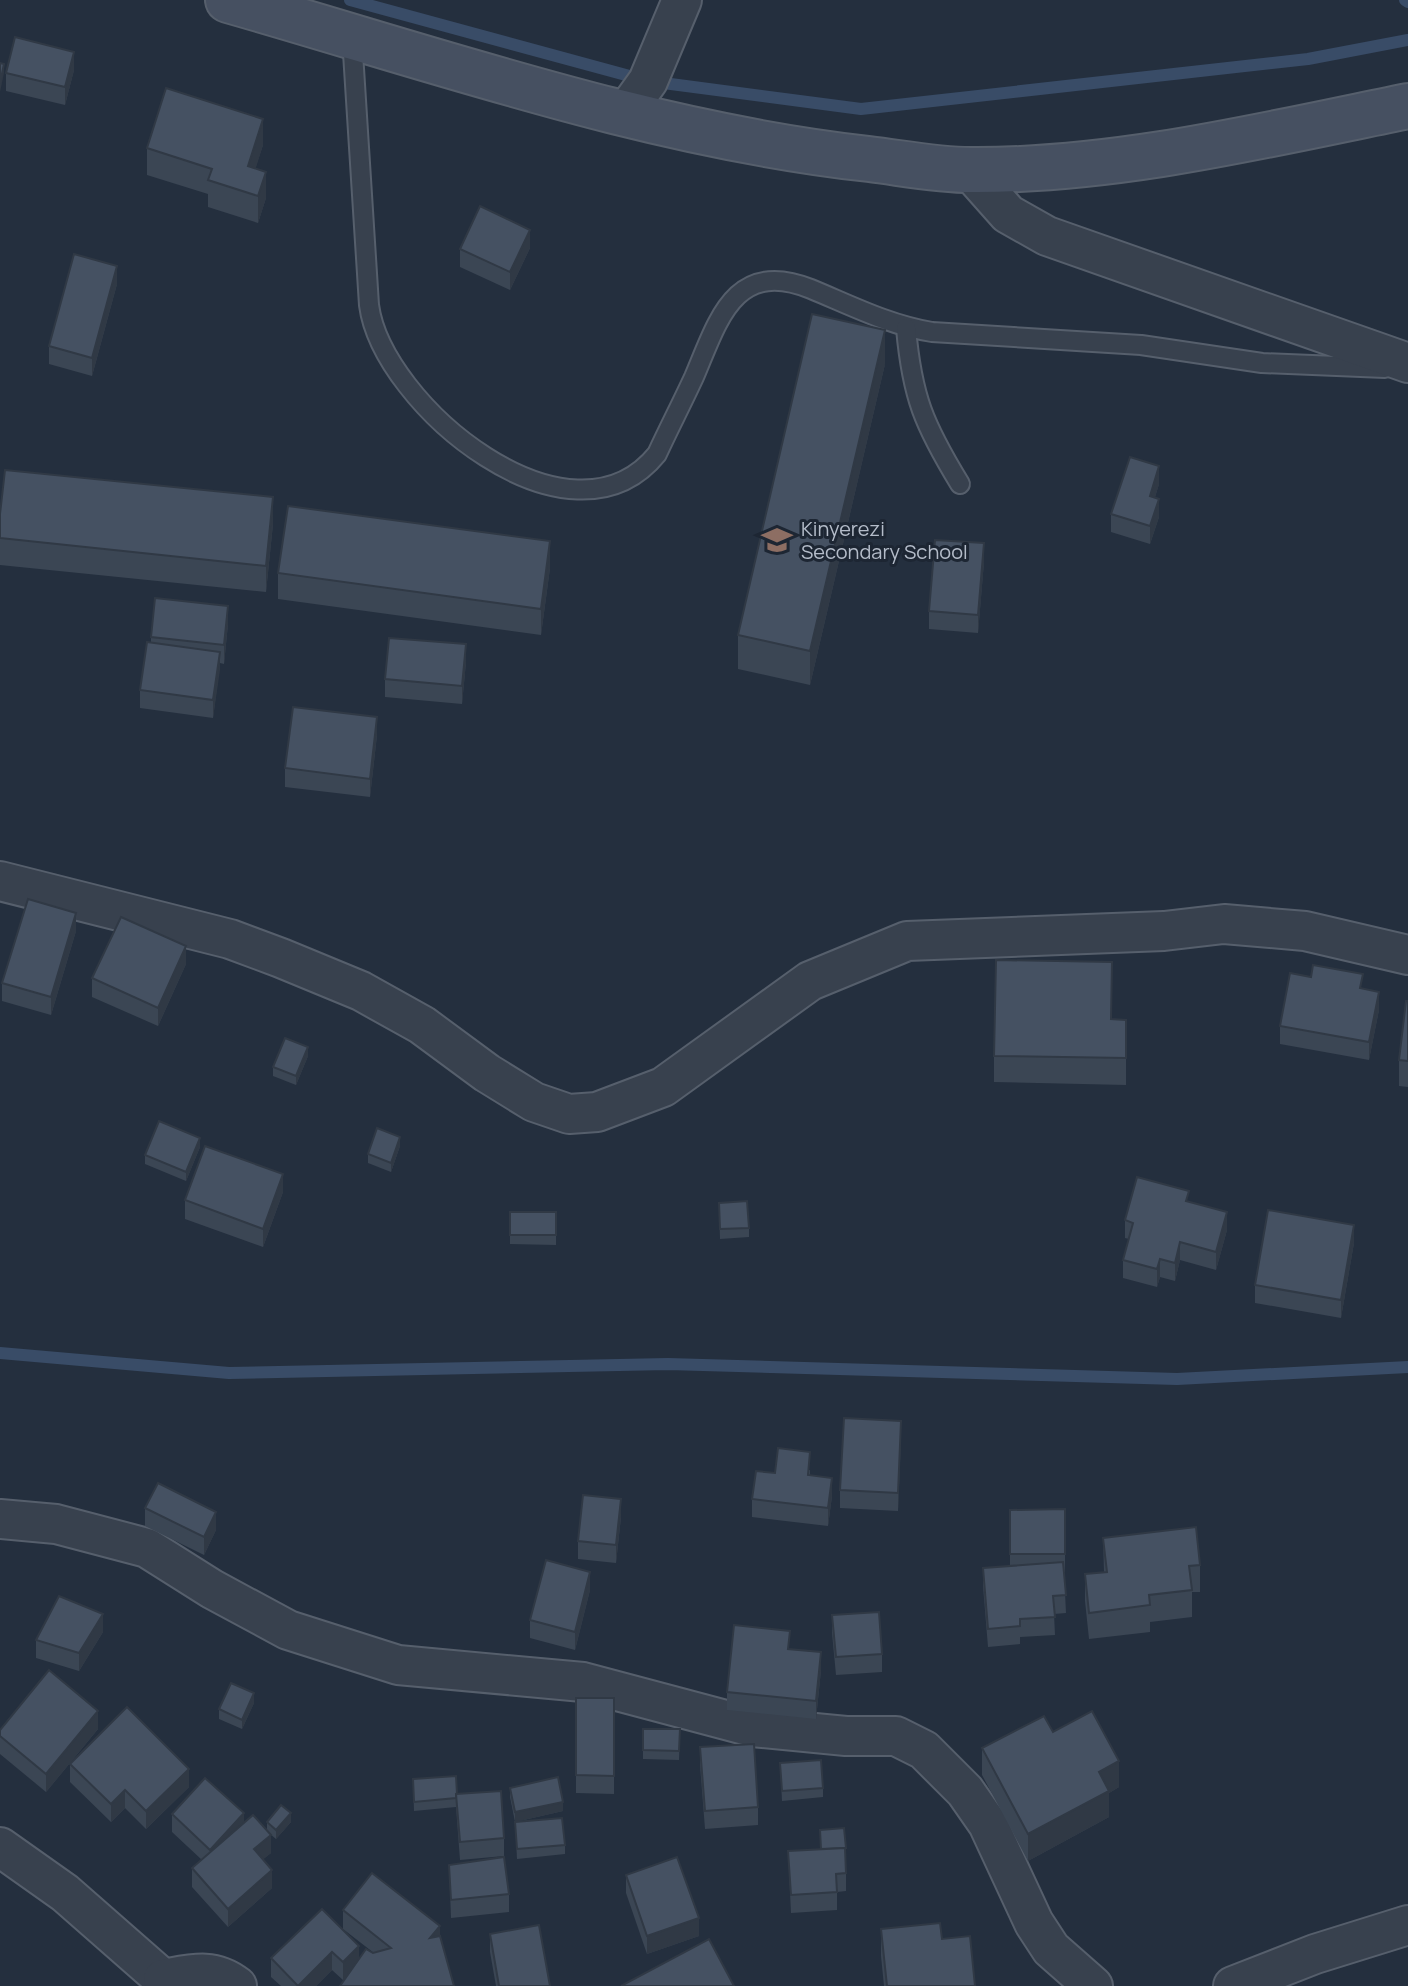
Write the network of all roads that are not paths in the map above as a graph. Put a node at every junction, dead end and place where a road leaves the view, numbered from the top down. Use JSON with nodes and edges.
{"nodes":[{"id":1,"x":228,"y":0,"type":"edge"},
{"id":2,"x":682,"y":0,"type":"edge"},
{"id":3,"x":352,"y":35,"type":"junction"},
{"id":4,"x":1408,"y":106,"type":"edge"},
{"id":5,"x":625,"y":113,"type":"junction"},
{"id":6,"x":969,"y":170,"type":"junction"},
{"id":7,"x":906,"y":328,"type":"junction"},
{"id":8,"x":1408,"y":363,"type":"edge"},
{"id":9,"x":1408,"y":369,"type":"edge"},
{"id":10,"x":960,"y":484,"type":"dead end"},
{"id":11,"x":0,"y":881,"type":"edge"},
{"id":12,"x":1408,"y":955,"type":"edge"},
{"id":13,"x":0,"y":1519,"type":"edge"},
{"id":14,"x":0,"y":1847,"type":"edge"},
{"id":15,"x":1408,"y":1925,"type":"edge"},
{"id":16,"x":163,"y":1982,"type":"edge"},
{"id":17,"x":237,"y":1986,"type":"edge"},
{"id":18,"x":1093,"y":1986,"type":"edge"},
{"id":19,"x":1233,"y":1986,"type":"edge"}],
"edges":[{"from":1,"to":3,"type":"street"},
{"from":2,"to":5,"type":"street"},
{"from":3,"to":5,"type":"street"},
{"from":3,"to":7,"type":"lane"},
{"from":4,"to":6,"type":"street"},
{"from":5,"to":6,"type":"street"},
{"from":6,"to":8,"type":"street"},
{"from":7,"to":9,"type":"lane"},
{"from":7,"to":10,"type":"lane"},
{"from":11,"to":12,"type":"street"},
{"from":13,"to":18,"type":"street"},
{"from":14,"to":16,"type":"street"},
{"from":15,"to":19,"type":"street"},
{"from":16,"to":17,"type":"street"}]}
